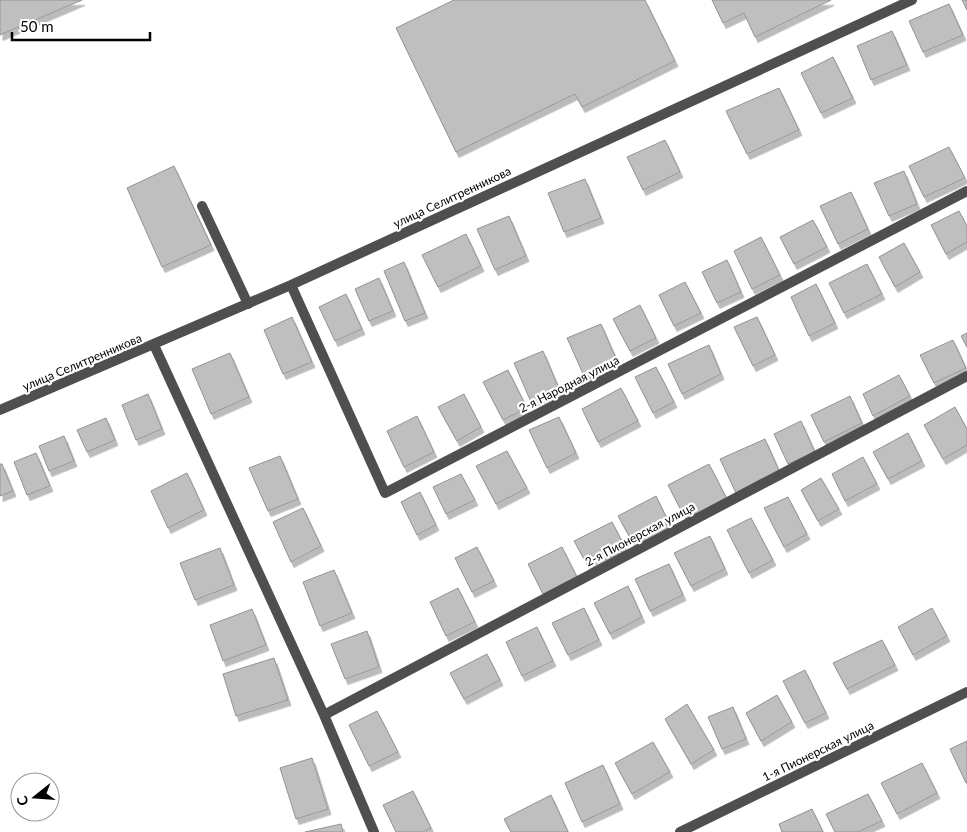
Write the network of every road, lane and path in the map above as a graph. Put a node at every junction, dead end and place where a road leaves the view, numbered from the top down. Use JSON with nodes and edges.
{"nodes":[{"id":1,"x":912,"y":0,"type":"edge"},
{"id":2,"x":967,"y":191,"type":"edge"},
{"id":3,"x":202,"y":206,"type":"dead end"},
{"id":4,"x":291,"y":285,"type":"junction"},
{"id":5,"x":248,"y":304,"type":"junction"},
{"id":6,"x":154,"y":344,"type":"junction"},
{"id":7,"x":967,"y":376,"type":"edge"},
{"id":8,"x":0,"y":410,"type":"edge"},
{"id":9,"x":967,"y":692,"type":"edge"},
{"id":10,"x":324,"y":715,"type":"junction"},
{"id":11,"x":374,"y":832,"type":"edge"},
{"id":12,"x":680,"y":832,"type":"edge"}],
"edges":[{"from":1,"to":4,"type":"street","name":"улица Селитренникова"},
{"from":2,"to":4,"type":"street","name":"2-я Народная улица"},
{"from":3,"to":5,"type":"street"},
{"from":4,"to":5,"type":"street","name":"улица Селитренникова"},
{"from":5,"to":6,"type":"street","name":"улица Селитренникова"},
{"from":6,"to":8,"type":"street","name":"улица Селитренникова"},
{"from":6,"to":10,"type":"street"},
{"from":7,"to":10,"type":"street","name":"2-я Пионерская улица"},
{"from":9,"to":12,"type":"street","name":"1-я Пионерская улица"},
{"from":10,"to":11,"type":"street"}]}
